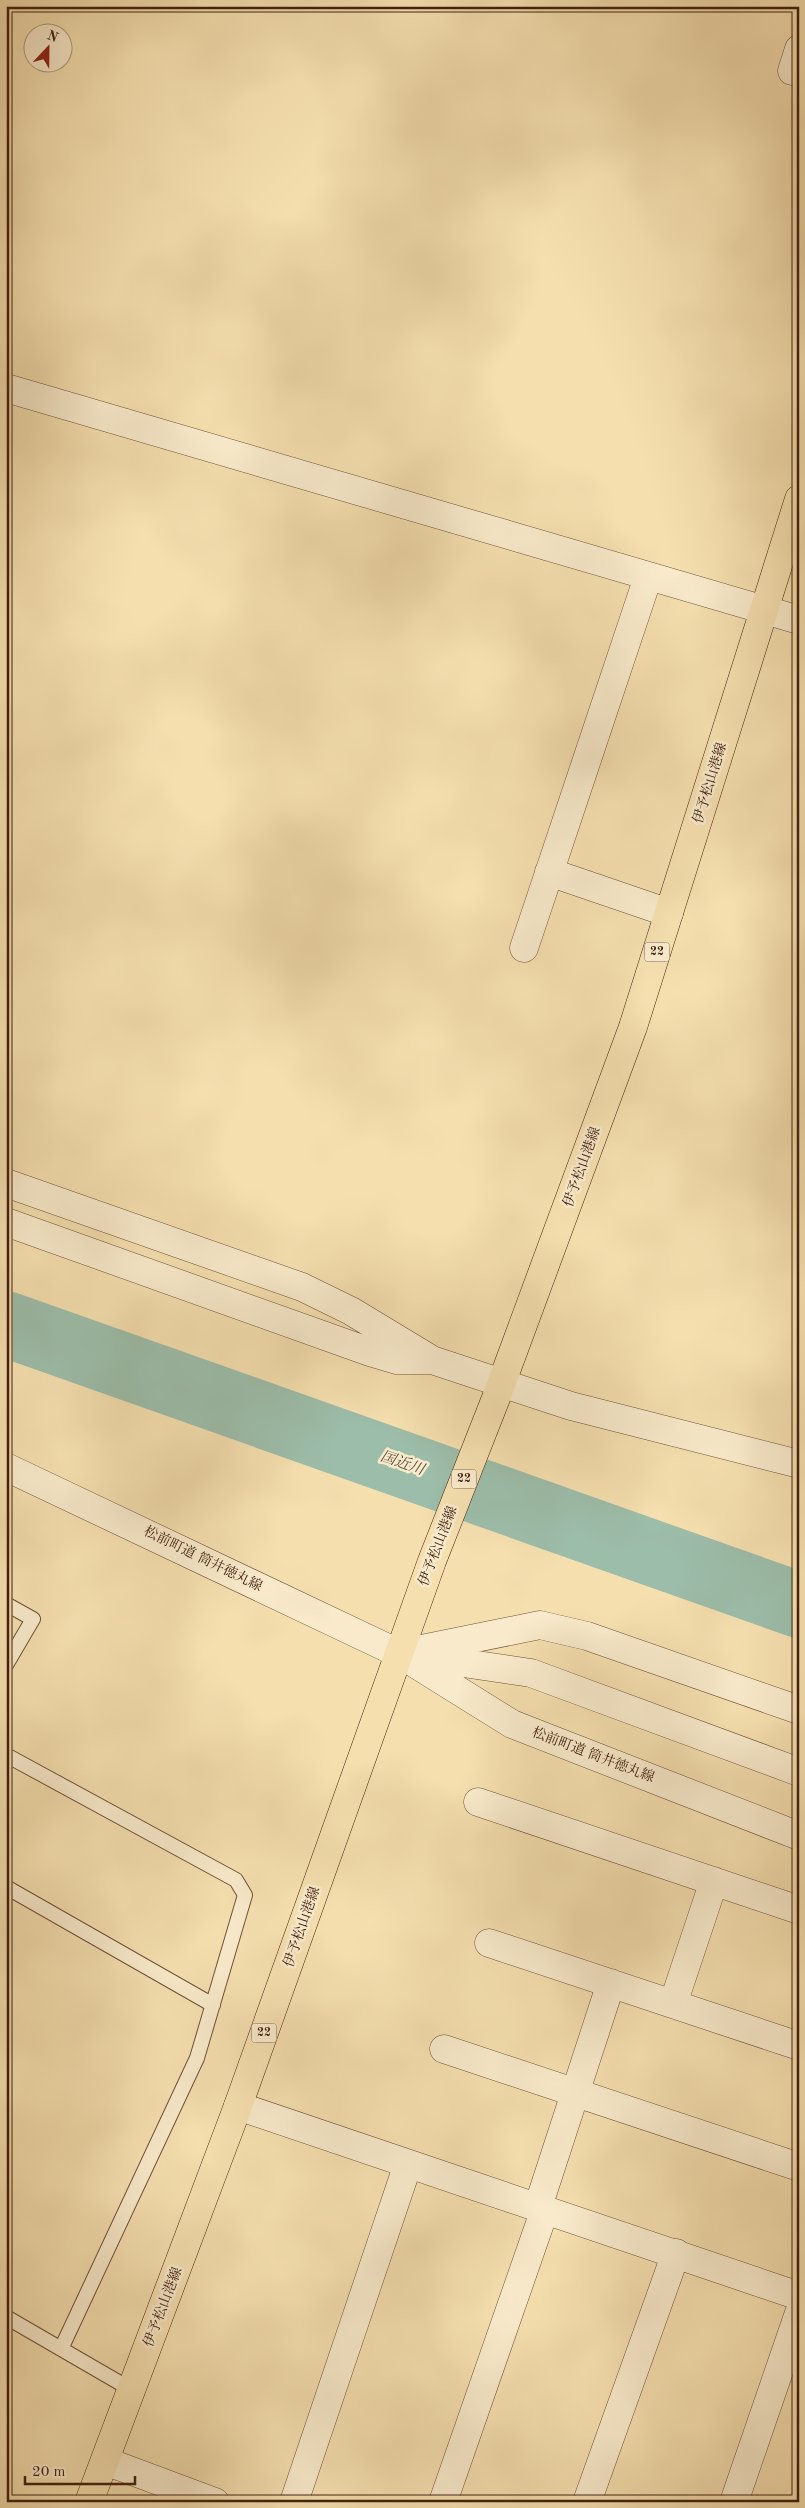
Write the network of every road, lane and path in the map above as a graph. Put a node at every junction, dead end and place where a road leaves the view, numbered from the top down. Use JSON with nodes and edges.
{"nodes":[{"id":1,"x":6,"y":388,"type":"edge"},
{"id":2,"x":799,"y":499,"type":"edge"},
{"id":3,"x":648,"y":576,"type":"junction"},
{"id":4,"x":765,"y":610,"type":"junction"},
{"id":5,"x":799,"y":620,"type":"edge"},
{"id":6,"x":549,"y":872,"type":"junction"},
{"id":7,"x":670,"y":913,"type":"junction"},
{"id":8,"x":524,"y":948,"type":"dead end"},
{"id":9,"x":6,"y":1183,"type":"edge"},
{"id":10,"x":6,"y":1222,"type":"edge"},
{"id":11,"x":432,"y":1360,"type":"junction"},
{"id":12,"x":499,"y":1390,"type":"junction"},
{"id":13,"x":799,"y":1464,"type":"edge"},
{"id":14,"x":6,"y":1467,"type":"edge"},
{"id":15,"x":6,"y":1604,"type":"edge"},
{"id":16,"x":398,"y":1653,"type":"junction"},
{"id":17,"x":6,"y":1665,"type":"edge"},
{"id":18,"x":799,"y":1710,"type":"edge"},
{"id":19,"x":6,"y":1755,"type":"edge"},
{"id":20,"x":799,"y":1772,"type":"edge"},
{"id":21,"x":478,"y":1802,"type":"dead end"},
{"id":22,"x":799,"y":1836,"type":"edge"},
{"id":23,"x":714,"y":1881,"type":"junction"},
{"id":24,"x":6,"y":1887,"type":"edge"},
{"id":25,"x":799,"y":1910,"type":"edge"},
{"id":26,"x":489,"y":1942,"type":"dead end"},
{"id":27,"x":611,"y":1983,"type":"junction"},
{"id":28,"x":674,"y":2004,"type":"junction"},
{"id":29,"x":213,"y":2005,"type":"junction"},
{"id":30,"x":799,"y":2046,"type":"edge"},
{"id":31,"x":444,"y":2049,"type":"dead end"},
{"id":32,"x":575,"y":2093,"type":"junction"},
{"id":33,"x":238,"y":2106,"type":"junction"},
{"id":34,"x":408,"y":2164,"type":"junction"},
{"id":35,"x":799,"y":2167,"type":"edge"},
{"id":36,"x":541,"y":2208,"type":"junction"},
{"id":37,"x":676,"y":2253,"type":"junction"},
{"id":38,"x":799,"y":2296,"type":"edge"},
{"id":39,"x":799,"y":2313,"type":"edge"},
{"id":40,"x":6,"y":2317,"type":"edge"},
{"id":41,"x":61,"y":2349,"type":"junction"},
{"id":42,"x":132,"y":2390,"type":"junction"},
{"id":43,"x":105,"y":2460,"type":"junction"},
{"id":44,"x":89,"y":2502,"type":"edge"},
{"id":45,"x":215,"y":2502,"type":"edge"},
{"id":46,"x":294,"y":2502,"type":"edge"},
{"id":47,"x":442,"y":2502,"type":"edge"},
{"id":48,"x":587,"y":2502,"type":"edge"},
{"id":49,"x":734,"y":2502,"type":"edge"}],
"edges":[{"from":1,"to":3,"type":"street"},
{"from":2,"to":4,"type":"main road","name":"伊予松山港線","number":"22"},
{"from":3,"to":4,"type":"street"},
{"from":3,"to":6,"type":"street"},
{"from":4,"to":5,"type":"street"},
{"from":4,"to":7,"type":"main road","name":"伊予松山港線","number":"22"},
{"from":6,"to":7,"type":"street"},
{"from":6,"to":8,"type":"street"},
{"from":7,"to":12,"type":"main road","name":"伊予松山港線","number":"22"},
{"from":9,"to":11,"type":"street"},
{"from":10,"to":11,"type":"street"},
{"from":11,"to":12,"type":"street"},
{"from":12,"to":13,"type":"street"},
{"from":12,"to":16,"type":"main road","name":"伊予松山港線","number":"22"},
{"from":14,"to":16,"type":"street","name":"松前町道 筒井徳丸線"},
{"from":15,"to":17,"type":"lane"},
{"from":16,"to":18,"type":"street"},
{"from":16,"to":20,"type":"street","name":"松前町道 筒井徳丸線"},
{"from":16,"to":22,"type":"street","name":"松前町道 筒井徳丸線"},
{"from":16,"to":33,"type":"main road","name":"伊予松山港線","number":"22"},
{"from":19,"to":29,"type":"lane"},
{"from":21,"to":23,"type":"street"},
{"from":23,"to":25,"type":"street"},
{"from":23,"to":28,"type":"street"},
{"from":24,"to":29,"type":"lane"},
{"from":26,"to":27,"type":"street"},
{"from":27,"to":28,"type":"street"},
{"from":27,"to":32,"type":"street"},
{"from":28,"to":30,"type":"street"},
{"from":29,"to":41,"type":"lane"},
{"from":31,"to":32,"type":"street"},
{"from":32,"to":35,"type":"street"},
{"from":32,"to":36,"type":"street"},
{"from":33,"to":34,"type":"street"},
{"from":33,"to":42,"type":"main road","name":"伊予松山港線","number":"22"},
{"from":34,"to":36,"type":"street"},
{"from":34,"to":46,"type":"street"},
{"from":36,"to":37,"type":"street"},
{"from":36,"to":47,"type":"street"},
{"from":37,"to":38,"type":"street"},
{"from":37,"to":48,"type":"street"},
{"from":39,"to":49,"type":"street"},
{"from":40,"to":41,"type":"lane"},
{"from":41,"to":42,"type":"lane"},
{"from":42,"to":43,"type":"main road","name":"伊予松山港線","number":"22"},
{"from":43,"to":44,"type":"main road","name":"伊予松山港線","number":"22"},
{"from":43,"to":45,"type":"street"}]}
